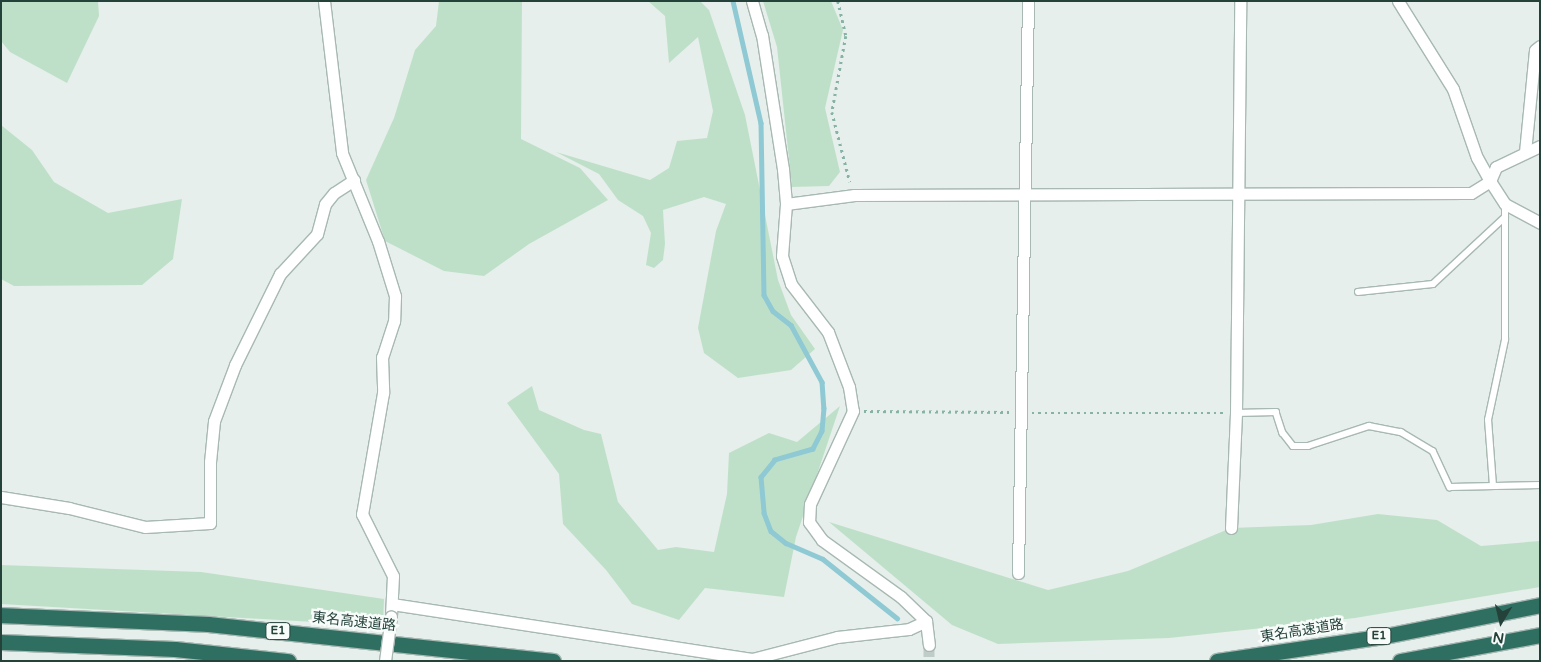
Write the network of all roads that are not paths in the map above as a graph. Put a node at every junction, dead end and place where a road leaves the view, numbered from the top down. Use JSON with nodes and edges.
{"nodes":[{"id":1,"x":324,"y":1,"type":"edge"},
{"id":2,"x":752,"y":1,"type":"edge"},
{"id":3,"x":1028,"y":1,"type":"edge"},
{"id":4,"x":1240,"y":1,"type":"edge"},
{"id":5,"x":1398,"y":1,"type":"edge"},
{"id":6,"x":1540,"y":46,"type":"edge"},
{"id":7,"x":1540,"y":146,"type":"edge"},
{"id":8,"x":1525,"y":152,"type":"junction"},
{"id":9,"x":354,"y":180,"type":"junction"},
{"id":10,"x":1490,"y":181,"type":"junction"},
{"id":11,"x":1024,"y":195,"type":"junction"},
{"id":12,"x":1238,"y":196,"type":"junction"},
{"id":13,"x":786,"y":204,"type":"junction"},
{"id":14,"x":1505,"y":204,"type":"junction"},
{"id":15,"x":1505,"y":217,"type":"junction"},
{"id":16,"x":1540,"y":223,"type":"edge"},
{"id":17,"x":1358,"y":292,"type":"dead end"},
{"id":18,"x":1236,"y":413,"type":"junction"},
{"id":19,"x":1493,"y":486,"type":"junction"},
{"id":20,"x":1540,"y":486,"type":"edge"},
{"id":21,"x":1,"y":497,"type":"edge"},
{"id":22,"x":1231,"y":528,"type":"dead end"},
{"id":23,"x":1018,"y":573,"type":"dead end"},
{"id":24,"x":392,"y":604,"type":"junction"},
{"id":25,"x":1540,"y":605,"type":"edge"},
{"id":26,"x":1,"y":615,"type":"edge"},
{"id":27,"x":926,"y":621,"type":"junction"},
{"id":28,"x":1540,"y":635,"type":"edge"},
{"id":29,"x":1,"y":642,"type":"edge"},
{"id":30,"x":929,"y":645,"type":"tunnel mouth"},
{"id":31,"x":288,"y":661,"type":"edge"},
{"id":32,"x":385,"y":661,"type":"edge"},
{"id":33,"x":553,"y":661,"type":"edge"},
{"id":34,"x":1217,"y":661,"type":"edge"},
{"id":35,"x":1400,"y":661,"type":"edge"}],
"edges":[{"from":1,"to":9,"type":"street"},
{"from":2,"to":13,"type":"street"},
{"from":3,"to":11,"type":"street"},
{"from":4,"to":12,"type":"street"},
{"from":5,"to":10,"type":"street"},
{"from":6,"to":8,"type":"street"},
{"from":7,"to":8,"type":"street"},
{"from":8,"to":10,"type":"street"},
{"from":9,"to":21,"type":"street"},
{"from":9,"to":24,"type":"street"},
{"from":10,"to":12,"type":"street"},
{"from":10,"to":14,"type":"street"},
{"from":11,"to":12,"type":"street"},
{"from":11,"to":13,"type":"street"},
{"from":11,"to":23,"type":"street"},
{"from":12,"to":18,"type":"street"},
{"from":13,"to":27,"type":"street"},
{"from":14,"to":15,"type":"lane"},
{"from":14,"to":16,"type":"street"},
{"from":15,"to":17,"type":"lane"},
{"from":15,"to":19,"type":"lane"},
{"from":18,"to":19,"type":"lane"},
{"from":18,"to":22,"type":"street"},
{"from":19,"to":20,"type":"lane"},
{"from":24,"to":27,"type":"street"},
{"from":24,"to":32,"type":"street","bridge":true},
{"from":25,"to":34,"type":"highway","name":"東名高速道路","number":"E1"},
{"from":26,"to":33,"type":"highway","name":"東名高速道路","number":"E1"},
{"from":27,"to":30,"type":"street"},
{"from":28,"to":35,"type":"highway","number":"E1"},
{"from":29,"to":31,"type":"highway","number":"E1"}]}
